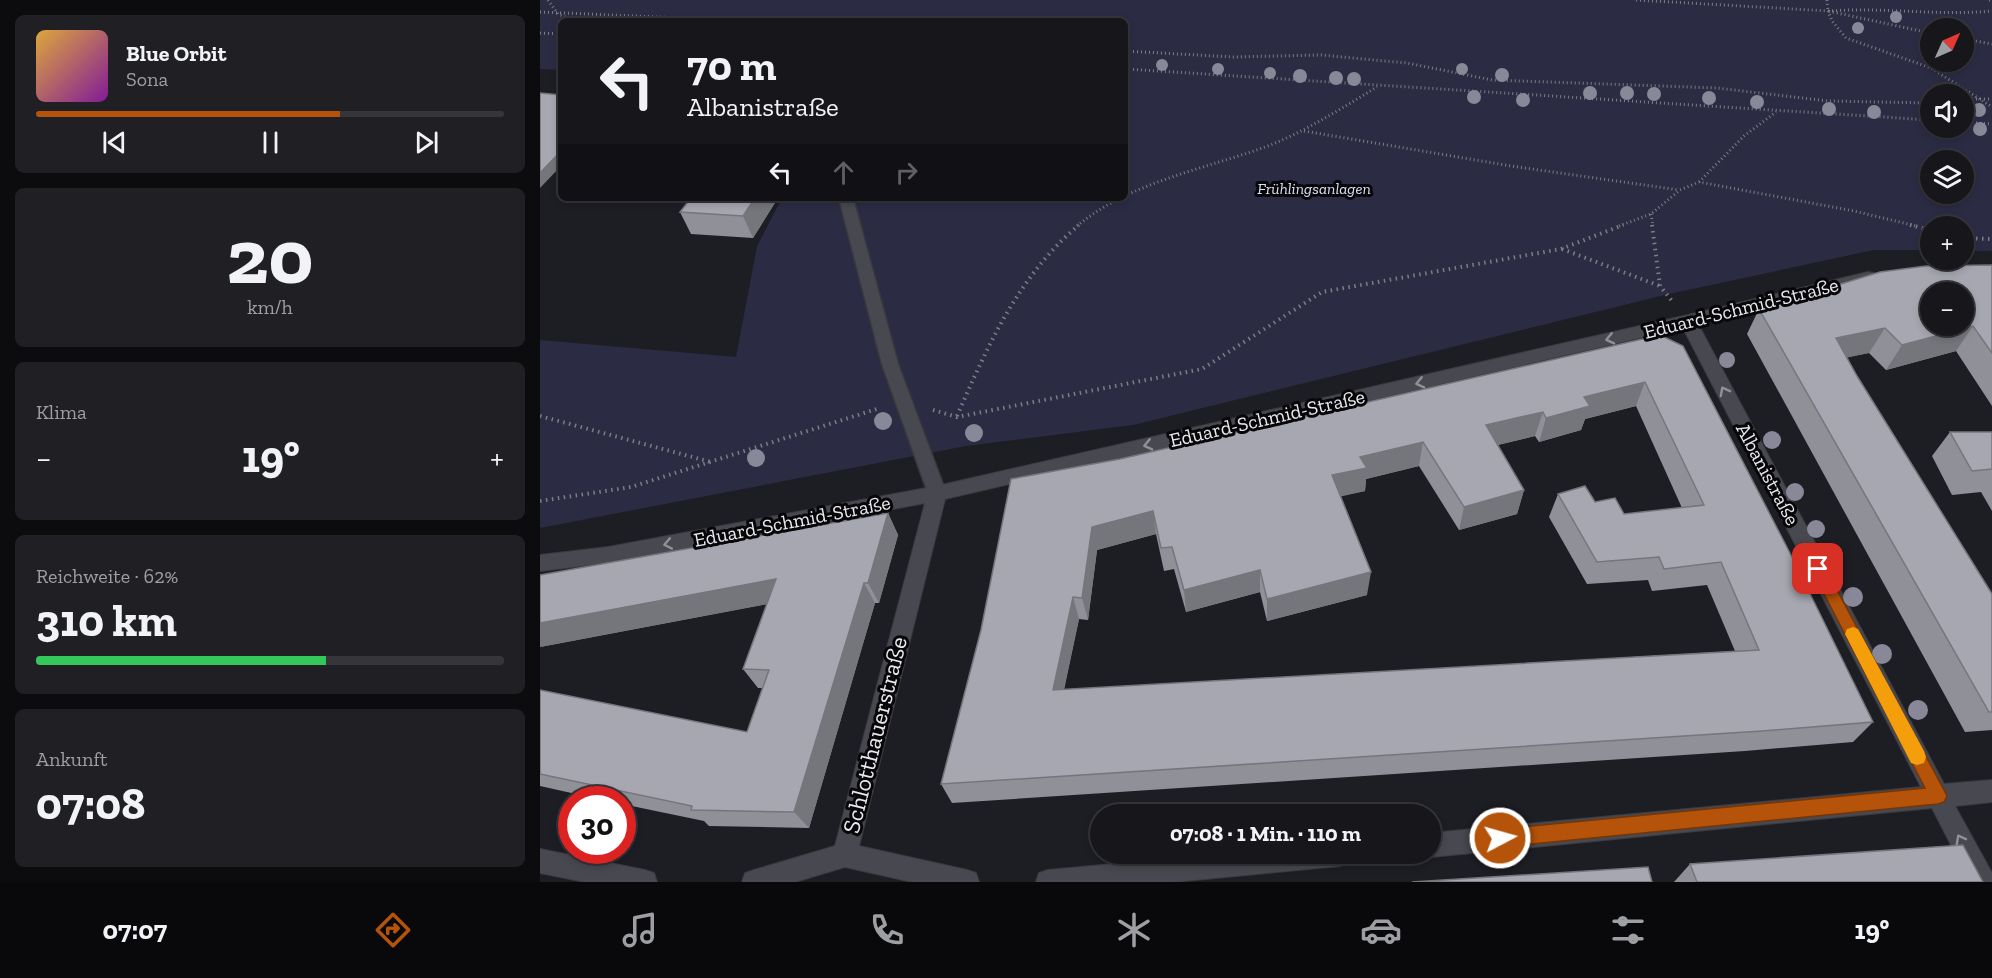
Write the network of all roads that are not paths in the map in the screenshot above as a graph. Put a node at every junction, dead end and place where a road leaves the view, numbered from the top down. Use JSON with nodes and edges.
{"nodes":[{"id":1,"x":847,"y":201,"type":"edge"},
{"id":2,"x":1882,"y":274,"type":"edge"},
{"id":3,"x":1688,"y":321,"type":"junction"},
{"id":4,"x":937,"y":493,"type":"junction"},
{"id":5,"x":540,"y":563,"type":"edge"},
{"id":6,"x":1992,"y":791,"type":"edge"},
{"id":7,"x":1938,"y":796,"type":"junction"},
{"id":8,"x":1441,"y":844,"type":"edge"},
{"id":9,"x":845,"y":855,"type":"junction"},
{"id":10,"x":540,"y":861,"type":"edge"},
{"id":11,"x":1236,"y":864,"type":"edge"},
{"id":12,"x":645,"y":882,"type":"edge"},
{"id":13,"x":754,"y":882,"type":"edge"},
{"id":14,"x":967,"y":882,"type":"edge"},
{"id":15,"x":1048,"y":882,"type":"edge"},
{"id":16,"x":1983,"y":882,"type":"edge"}],
"edges":[{"from":1,"to":4,"type":"lane"},
{"from":2,"to":3,"type":"street","name":"Eduard-Schmid-Straße"},
{"from":3,"to":4,"type":"street","name":"Eduard-Schmid-Straße","one_way":true},
{"from":7,"to":3,"type":"street","name":"Albanistraße","one_way":true},
{"from":4,"to":5,"type":"street","name":"Eduard-Schmid-Straße","one_way":true},
{"from":4,"to":9,"type":"street","name":"Schlotthauerstraße"},
{"from":6,"to":7,"type":"street"},
{"from":7,"to":8,"type":"street"},
{"from":16,"to":7,"type":"street","name":"Albanistraße","one_way":true},
{"from":9,"to":13,"type":"street"},
{"from":9,"to":14,"type":"street","name":"Schlotthauerstraße"},
{"from":10,"to":12,"type":"street"},
{"from":11,"to":15,"type":"street"}]}
